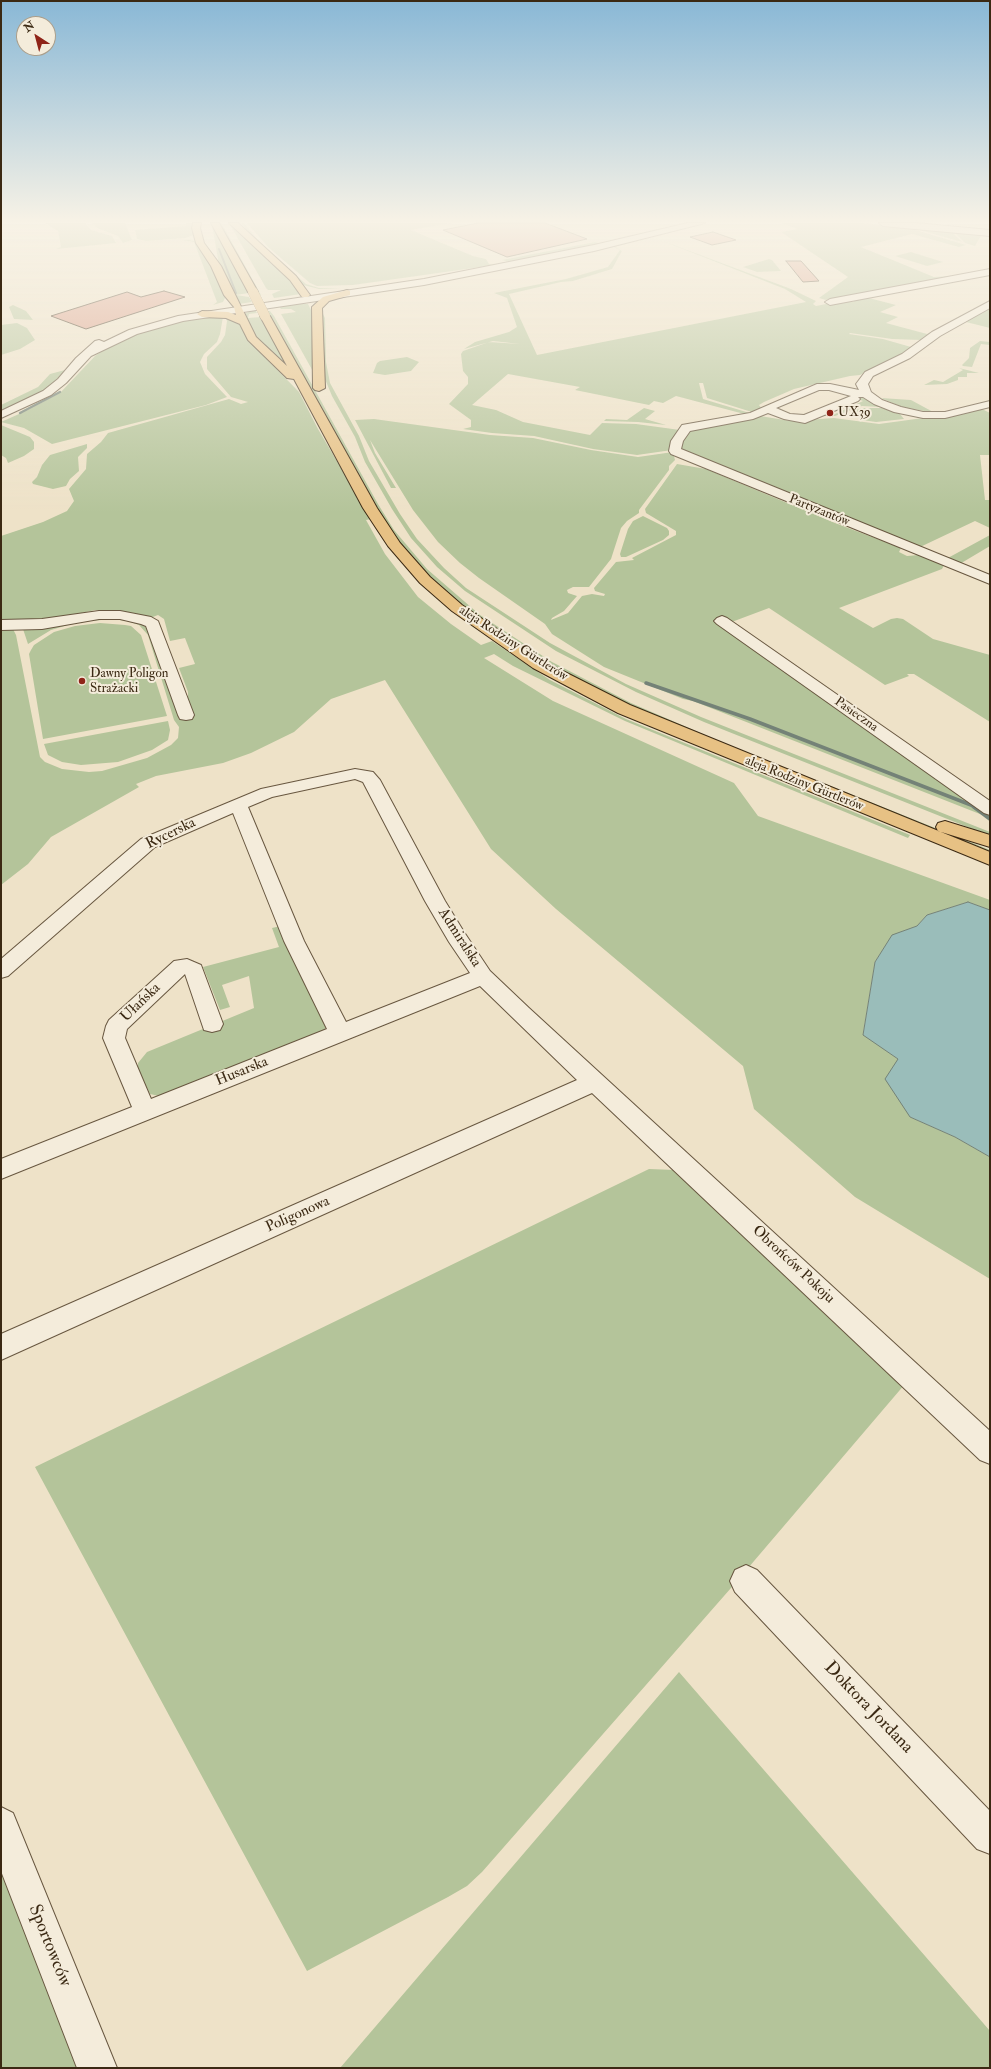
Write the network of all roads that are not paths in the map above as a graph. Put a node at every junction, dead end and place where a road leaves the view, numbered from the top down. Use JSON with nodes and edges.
{"nodes":[{"id":1,"x":174,"y":320,"type":"edge"},
{"id":2,"x":238,"y":320,"type":"edge"},
{"id":3,"x":268,"y":320,"type":"edge"},
{"id":4,"x":317,"y":320,"type":"edge"},
{"id":5,"x":962,"y":320,"type":"edge"},
{"id":6,"x":243,"y":322,"type":"joint"},
{"id":7,"x":308,"y":369,"type":"dead end"},
{"id":8,"x":313,"y":390,"type":"junction"},
{"id":9,"x":867,"y":395,"type":"junction"},
{"id":10,"x":854,"y":398,"type":"dead end"},
{"id":11,"x":327,"y":402,"type":"dead end"},
{"id":12,"x":990,"y":404,"type":"edge"},
{"id":13,"x":768,"y":409,"type":"junction"},
{"id":14,"x":1,"y":415,"type":"edge"},
{"id":15,"x":409,"y":542,"type":"dead end"},
{"id":16,"x":990,"y":580,"type":"edge"},
{"id":17,"x":722,"y":621,"type":"dead end"},
{"id":18,"x":1,"y":625,"type":"edge"},
{"id":19,"x":186,"y":715,"type":"dead end"},
{"id":20,"x":355,"y":774,"type":"joint"},
{"id":21,"x":238,"y":804,"type":"junction"},
{"id":22,"x":990,"y":809,"type":"edge"},
{"id":23,"x":945,"y":827,"type":"junction"},
{"id":24,"x":913,"y":828,"type":"junction"},
{"id":25,"x":990,"y":841,"type":"edge"},
{"id":26,"x":990,"y":845,"type":"edge"},
{"id":27,"x":990,"y":859,"type":"edge"},
{"id":28,"x":990,"y":868,"type":"edge"},
{"id":29,"x":1,"y":971,"type":"edge"},
{"id":30,"x":483,"y":976,"type":"junction"},
{"id":31,"x":212,"y":1024,"type":"dead end"},
{"id":32,"x":340,"y":1033,"type":"junction"},
{"id":33,"x":595,"y":1082,"type":"junction"},
{"id":34,"x":145,"y":1111,"type":"junction"},
{"id":35,"x":1,"y":1168,"type":"edge"},
{"id":36,"x":1,"y":1347,"type":"edge"},
{"id":37,"x":990,"y":1450,"type":"edge"},
{"id":38,"x":746,"y":1581,"type":"dead end"},
{"id":39,"x":1,"y":1825,"type":"edge"},
{"id":40,"x":990,"y":1836,"type":"edge"},
{"id":41,"x":98,"y":2068,"type":"edge"}],
"edges":[{"from":1,"to":14,"type":"street"},
{"from":2,"to":6,"type":"main road"},
{"from":3,"to":8,"type":"main road","name":"aleja Rodziny Gürtlerów","bridge":true},
{"from":4,"to":8,"type":"main road"},
{"from":5,"to":9,"type":"street"},
{"from":6,"to":8,"type":"main road"},
{"from":7,"to":8,"type":"main road","name":"aleja Rodziny Gürtlerów"},
{"from":8,"to":11,"type":"main road","name":"aleja Rodziny Gürtlerów"},
{"from":8,"to":24,"type":"main road","name":"aleja Rodziny Gürtlerów"},
{"from":9,"to":12,"type":"street"},
{"from":9,"to":13,"type":"street"},
{"from":10,"to":13,"type":"street"},
{"from":13,"to":16,"type":"street","name":"Partyzantów"},
{"from":15,"to":23,"type":"main road","name":"aleja Rodziny Gürtlerów"},
{"from":17,"to":22,"type":"street","name":"Pasieczna"},
{"from":18,"to":19,"type":"street"},
{"from":20,"to":21,"type":"street","name":"Rycerska"},
{"from":20,"to":30,"type":"street","name":"Admiralska"},
{"from":21,"to":29,"type":"street","name":"Rycerska"},
{"from":21,"to":32,"type":"street"},
{"from":23,"to":25,"type":"main road"},
{"from":23,"to":26,"type":"main road","name":"aleja Rodziny Gürtlerów"},
{"from":24,"to":27,"type":"main road","name":"aleja Rodziny Gürtlerów"},
{"from":24,"to":28,"type":"main road"},
{"from":30,"to":32,"type":"street","name":"Husarska"},
{"from":30,"to":33,"type":"street","name":"Admiralska"},
{"from":31,"to":34,"type":"street","name":"Ułańska"},
{"from":32,"to":34,"type":"street","name":"Husarska"},
{"from":33,"to":36,"type":"street","name":"Poligonowa"},
{"from":33,"to":37,"type":"street","name":"Obrońców Pokoju"},
{"from":34,"to":35,"type":"street","name":"Husarska"},
{"from":38,"to":40,"type":"street","name":"Doktora Jordana"},
{"from":39,"to":41,"type":"street","name":"Sportowców"}]}
